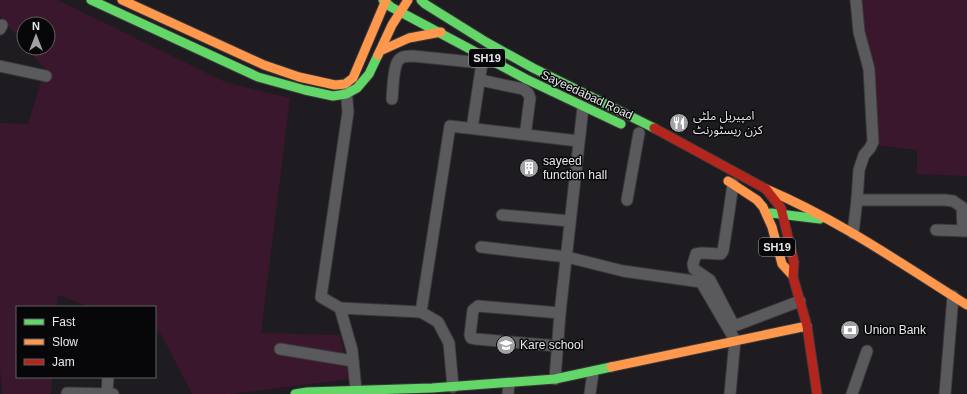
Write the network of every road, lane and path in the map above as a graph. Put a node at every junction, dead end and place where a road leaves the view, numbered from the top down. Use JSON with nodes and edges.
{"nodes":[{"id":1,"x":92,"y":0,"type":"edge"},
{"id":2,"x":122,"y":0,"type":"edge"},
{"id":3,"x":408,"y":0,"type":"edge"},
{"id":4,"x":856,"y":0,"type":"edge"},
{"id":5,"x":423,"y":2,"type":"edge"},
{"id":6,"x":389,"y":4,"type":"edge"},
{"id":7,"x":441,"y":32,"type":"junction"},
{"id":8,"x":380,"y":51,"type":"junction"},
{"id":9,"x":482,"y":59,"type":"junction"},
{"id":10,"x":0,"y":66,"type":"edge"},
{"id":11,"x":276,"y":70,"type":"junction"},
{"id":12,"x":46,"y":76,"type":"dead end"},
{"id":13,"x":480,"y":80,"type":"junction"},
{"id":14,"x":271,"y":82,"type":"junction"},
{"id":15,"x":346,"y":89,"type":"junction"},
{"id":16,"x":392,"y":99,"type":"dead end"},
{"id":17,"x":583,"y":107,"type":"junction"},
{"id":18,"x":473,"y":122,"type":"dead end"},
{"id":19,"x":526,"y":129,"type":"dead end"},
{"id":20,"x":643,"y":135,"type":"joint"},
{"id":21,"x":578,"y":141,"type":"junction"},
{"id":22,"x":720,"y":176,"type":"dead end"},
{"id":23,"x":733,"y":184,"type":"junction"},
{"id":24,"x":766,"y":189,"type":"junction"},
{"id":25,"x":627,"y":200,"type":"dead end"},
{"id":26,"x":756,"y":200,"type":"junction"},
{"id":27,"x":792,"y":200,"type":"junction"},
{"id":28,"x":857,"y":200,"type":"junction"},
{"id":29,"x":778,"y":202,"type":"junction"},
{"id":30,"x":766,"y":213,"type":"junction"},
{"id":31,"x":783,"y":214,"type":"junction"},
{"id":32,"x":502,"y":215,"type":"dead end"},
{"id":33,"x":570,"y":221,"type":"junction"},
{"id":34,"x":829,"y":221,"type":"junction"},
{"id":35,"x":936,"y":230,"type":"dead end"},
{"id":36,"x":965,"y":231,"type":"edge"},
{"id":37,"x":853,"y":233,"type":"junction"},
{"id":38,"x":481,"y":248,"type":"dead end"},
{"id":39,"x":567,"y":257,"type":"junction"},
{"id":40,"x":793,"y":277,"type":"junction"},
{"id":41,"x":953,"y":296,"type":"junction"},
{"id":42,"x":800,"y":301,"type":"junction"},
{"id":43,"x":967,"y":305,"type":"edge"},
{"id":44,"x":340,"y":308,"type":"junction"},
{"id":45,"x":421,"y":312,"type":"junction"},
{"id":46,"x":560,"y":313,"type":"junction"},
{"id":47,"x":807,"y":326,"type":"junction"},
{"id":48,"x":736,"y":340,"type":"junction"},
{"id":49,"x":558,"y":346,"type":"junction"},
{"id":50,"x":280,"y":349,"type":"dead end"},
{"id":51,"x":867,"y":351,"type":"dead end"},
{"id":52,"x":353,"y":361,"type":"junction"},
{"id":53,"x":594,"y":372,"type":"junction"},
{"id":54,"x":108,"y":378,"type":"edge"},
{"id":55,"x":555,"y":379,"type":"junction"},
{"id":56,"x":508,"y":388,"type":"edge"},
{"id":57,"x":448,"y":389,"type":"edge"},
{"id":58,"x":356,"y":390,"type":"junction"},
{"id":59,"x":370,"y":392,"type":"edge"},
{"id":60,"x":67,"y":393,"type":"dead end"},
{"id":61,"x":110,"y":394,"type":"edge"},
{"id":62,"x":295,"y":394,"type":"edge"},
{"id":63,"x":590,"y":394,"type":"edge"},
{"id":64,"x":730,"y":394,"type":"edge"},
{"id":65,"x":817,"y":394,"type":"edge"},
{"id":66,"x":852,"y":394,"type":"edge"},
{"id":67,"x":945,"y":394,"type":"edge"}],
"edges":[{"from":1,"to":14,"type":"main road"},
{"from":2,"to":11,"type":"main road"},
{"from":3,"to":6,"type":"main road"},
{"from":4,"to":28,"type":"street"},
{"from":5,"to":24,"type":"main road","name":"Sayeedabad Road","number":"SH19"},
{"from":6,"to":7,"type":"main road","name":"Sayeedabad Road","number":"SH19"},
{"from":6,"to":8,"type":"main road"},
{"from":6,"to":15,"type":"main road"},
{"from":7,"to":8,"type":"main road"},
{"from":7,"to":9,"type":"main road","name":"Sayeedabad Road","number":"SH19"},
{"from":8,"to":15,"type":"main road"},
{"from":9,"to":13,"type":"street"},
{"from":9,"to":16,"type":"street"},
{"from":9,"to":17,"type":"main road","name":"Sayeedabad Road","number":"SH19"},
{"from":10,"to":12,"type":"street"},
{"from":11,"to":14,"type":"main road"},
{"from":11,"to":15,"type":"main road"},
{"from":13,"to":18,"type":"street"},
{"from":13,"to":19,"type":"street"},
{"from":14,"to":15,"type":"main road"},
{"from":15,"to":44,"type":"street"},
{"from":17,"to":20,"type":"main road","name":"Sayeedabad Road","number":"SH19"},
{"from":17,"to":21,"type":"street"},
{"from":20,"to":25,"type":"street"},
{"from":21,"to":33,"type":"street"},
{"from":21,"to":45,"type":"street"},
{"from":22,"to":23,"type":"main road","number":"SH19"},
{"from":23,"to":26,"type":"main road","number":"SH19"},
{"from":23,"to":42,"type":"street"},
{"from":24,"to":26,"type":"main road"},
{"from":24,"to":27,"type":"main road"},
{"from":24,"to":29,"type":"main road","name":"Sayeedabad Road","number":"SH19"},
{"from":26,"to":30,"type":"main road","number":"SH19"},
{"from":27,"to":29,"type":"main road"},
{"from":27,"to":34,"type":"main road"},
{"from":28,"to":36,"type":"street"},
{"from":28,"to":37,"type":"street"},
{"from":29,"to":30,"type":"main road"},
{"from":29,"to":31,"type":"main road","name":"Sayeedabad Road","number":"SH19"},
{"from":30,"to":31,"type":"main road"},
{"from":30,"to":40,"type":"main road","number":"SH19"},
{"from":31,"to":34,"type":"main road"},
{"from":31,"to":40,"type":"main road","number":"SH19"},
{"from":32,"to":33,"type":"street"},
{"from":33,"to":39,"type":"street"},
{"from":34,"to":37,"type":"main road"},
{"from":35,"to":36,"type":"street"},
{"from":37,"to":41,"type":"main road"},
{"from":38,"to":39,"type":"street"},
{"from":39,"to":46,"type":"street"},
{"from":39,"to":48,"type":"street"},
{"from":40,"to":42,"type":"main road","number":"SH19"},
{"from":41,"to":43,"type":"main road"},
{"from":41,"to":67,"type":"street"},
{"from":42,"to":47,"type":"main road","number":"SH19"},
{"from":44,"to":45,"type":"street"},
{"from":44,"to":52,"type":"street"},
{"from":45,"to":57,"type":"street"},
{"from":46,"to":49,"type":"street"},
{"from":46,"to":49,"type":"street"},
{"from":47,"to":48,"type":"main road"},
{"from":47,"to":65,"type":"main road","number":"SH19"},
{"from":48,"to":53,"type":"main road"},
{"from":48,"to":64,"type":"street"},
{"from":49,"to":55,"type":"street"},
{"from":50,"to":52,"type":"street"},
{"from":51,"to":66,"type":"street"},
{"from":52,"to":58,"type":"street"},
{"from":53,"to":55,"type":"main road"},
{"from":53,"to":63,"type":"street"},
{"from":54,"to":61,"type":"street"},
{"from":55,"to":56,"type":"main road"},
{"from":56,"to":57,"type":"main road"},
{"from":57,"to":59,"type":"main road"},
{"from":58,"to":59,"type":"main road"},
{"from":58,"to":62,"type":"main road"},
{"from":60,"to":61,"type":"street"}]}
